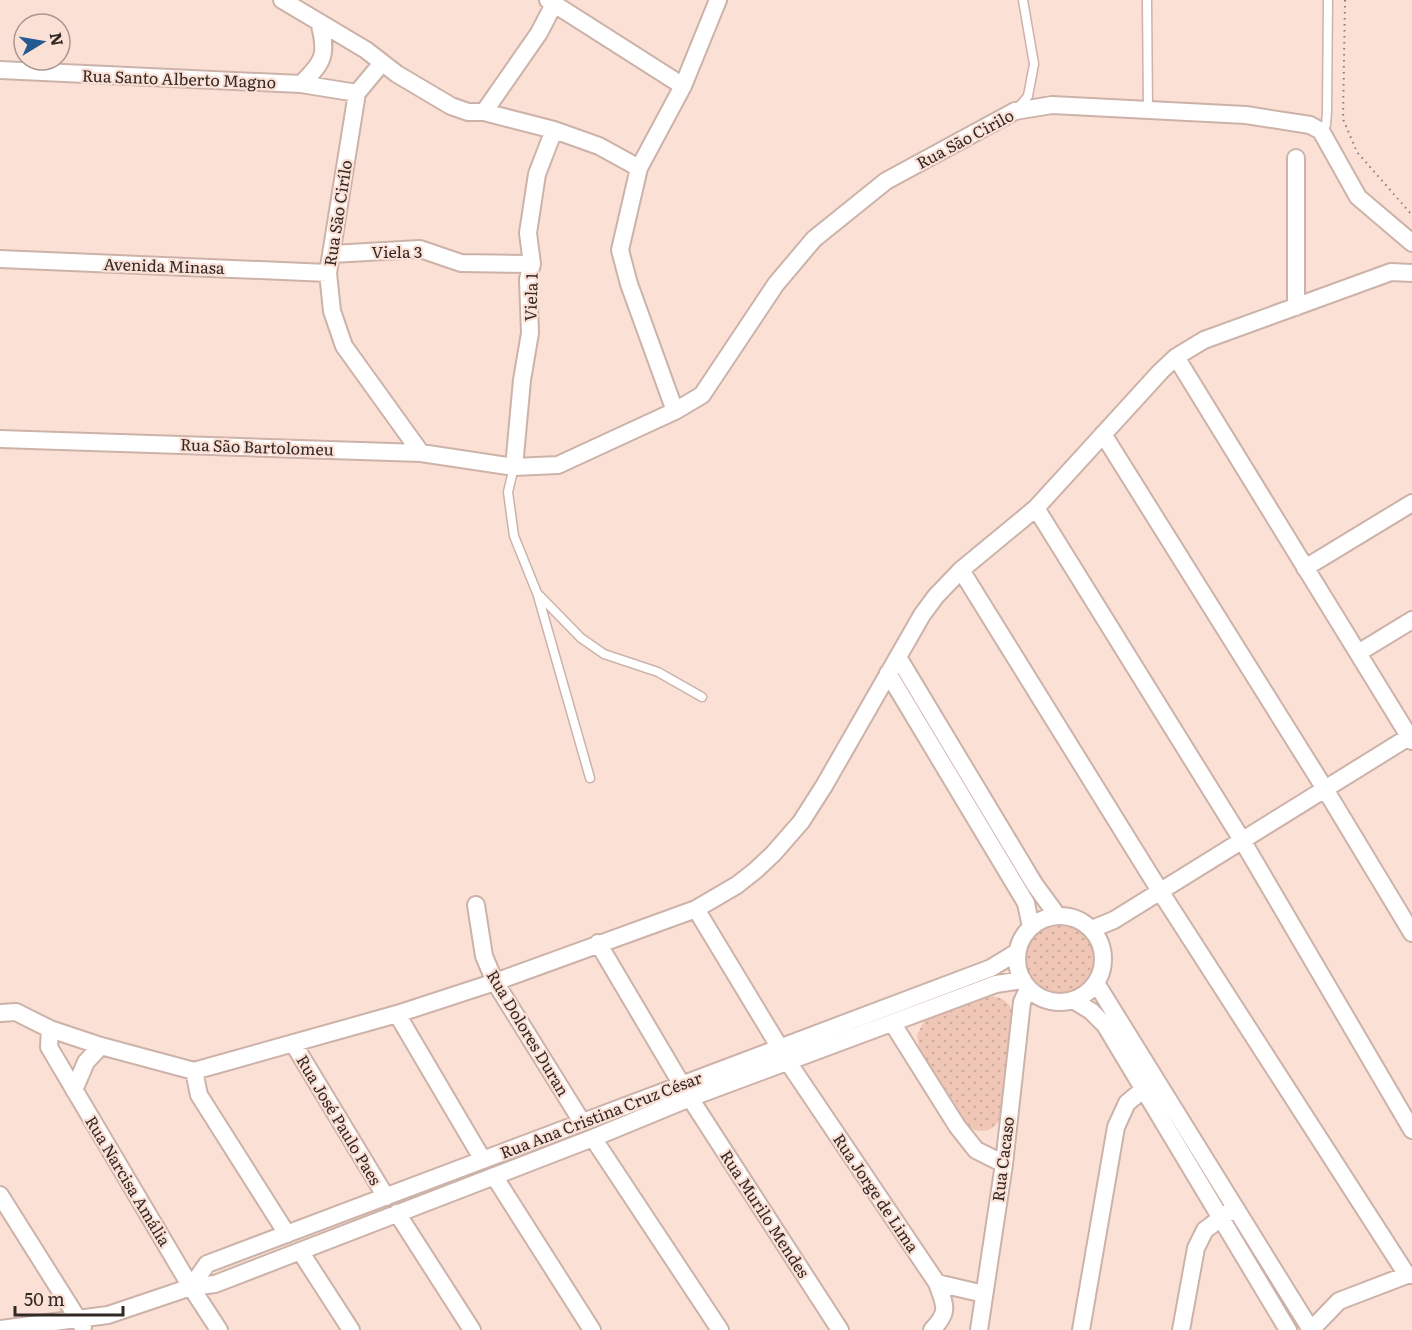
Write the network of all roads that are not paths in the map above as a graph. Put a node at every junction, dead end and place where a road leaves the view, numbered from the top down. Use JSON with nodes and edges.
{"nodes":[{"id":1,"x":282,"y":0,"type":"edge"},
{"id":2,"x":718,"y":0,"type":"edge"},
{"id":3,"x":1023,"y":0,"type":"edge"},
{"id":4,"x":1148,"y":0,"type":"edge"},
{"id":5,"x":1328,"y":0,"type":"edge"},
{"id":6,"x":551,"y":2,"type":"edge"},
{"id":7,"x":319,"y":22,"type":"junction"},
{"id":8,"x":382,"y":63,"type":"junction"},
{"id":9,"x":0,"y":70,"type":"edge"},
{"id":10,"x":301,"y":84,"type":"junction"},
{"id":11,"x":683,"y":87,"type":"junction"},
{"id":12,"x":357,"y":93,"type":"junction"},
{"id":13,"x":1148,"y":110,"type":"junction"},
{"id":14,"x":1015,"y":111,"type":"junction"},
{"id":15,"x":484,"y":112,"type":"junction"},
{"id":16,"x":554,"y":130,"type":"junction"},
{"id":17,"x":1321,"y":131,"type":"junction"},
{"id":18,"x":1296,"y":158,"type":"dead end"},
{"id":19,"x":639,"y":168,"type":"junction"},
{"id":20,"x":1412,"y":243,"type":"edge"},
{"id":21,"x":332,"y":254,"type":"junction"},
{"id":22,"x":0,"y":259,"type":"edge"},
{"id":23,"x":532,"y":264,"type":"junction"},
{"id":24,"x":328,"y":273,"type":"junction"},
{"id":25,"x":1412,"y":273,"type":"edge"},
{"id":26,"x":1296,"y":307,"type":"junction"},
{"id":27,"x":1176,"y":357,"type":"junction"},
{"id":28,"x":675,"y":411,"type":"junction"},
{"id":29,"x":1103,"y":434,"type":"junction"},
{"id":30,"x":0,"y":439,"type":"edge"},
{"id":31,"x":421,"y":453,"type":"junction"},
{"id":32,"x":514,"y":467,"type":"junction"},
{"id":33,"x":1412,"y":503,"type":"edge"},
{"id":34,"x":1036,"y":508,"type":"junction"},
{"id":35,"x":1305,"y":568,"type":"junction"},
{"id":36,"x":962,"y":570,"type":"junction"},
{"id":37,"x":537,"y":593,"type":"junction"},
{"id":38,"x":1412,"y":620,"type":"edge"},
{"id":39,"x":1358,"y":653,"type":"junction"},
{"id":40,"x":898,"y":657,"type":"junction"},
{"id":41,"x":888,"y":673,"type":"junction"},
{"id":42,"x":702,"y":697,"type":"dead end"},
{"id":43,"x":1411,"y":738,"type":"edge"},
{"id":44,"x":590,"y":778,"type":"dead end"},
{"id":45,"x":1325,"y":789,"type":"junction"},
{"id":46,"x":1242,"y":840,"type":"junction"},
{"id":47,"x":1160,"y":891,"type":"junction"},
{"id":48,"x":476,"y":905,"type":"dead end"},
{"id":49,"x":696,"y":909,"type":"junction"},
{"id":50,"x":1057,"y":915,"type":"junction"},
{"id":51,"x":1031,"y":927,"type":"junction"},
{"id":52,"x":1092,"y":929,"type":"junction"},
{"id":53,"x":1412,"y":933,"type":"edge"},
{"id":54,"x":598,"y":944,"type":"junction"},
{"id":55,"x":1017,"y":952,"type":"junction"},
{"id":56,"x":495,"y":982,"type":"junction"},
{"id":57,"x":1096,"y":983,"type":"junction"},
{"id":58,"x":1025,"y":984,"type":"junction"},
{"id":59,"x":1073,"y":1000,"type":"junction"},
{"id":60,"x":0,"y":1013,"type":"edge"},
{"id":61,"x":396,"y":1014,"type":"junction"},
{"id":62,"x":893,"y":1024,"type":"junction"},
{"id":63,"x":50,"y":1029,"type":"junction"},
{"id":64,"x":293,"y":1043,"type":"junction"},
{"id":65,"x":101,"y":1046,"type":"junction"},
{"id":66,"x":784,"y":1055,"type":"junction"},
{"id":67,"x":194,"y":1071,"type":"junction"},
{"id":68,"x":1149,"y":1084,"type":"junction"},
{"id":69,"x":74,"y":1090,"type":"junction"},
{"id":70,"x":686,"y":1091,"type":"junction"},
{"id":71,"x":582,"y":1122,"type":"junction"},
{"id":72,"x":1412,"y":1130,"type":"edge"},
{"id":73,"x":593,"y":1138,"type":"junction"},
{"id":74,"x":483,"y":1160,"type":"junction"},
{"id":75,"x":1004,"y":1164,"type":"junction"},
{"id":76,"x":494,"y":1176,"type":"junction"},
{"id":77,"x":0,"y":1195,"type":"edge"},
{"id":78,"x":386,"y":1197,"type":"junction"},
{"id":79,"x":1236,"y":1208,"type":"junction"},
{"id":80,"x":397,"y":1213,"type":"junction"},
{"id":81,"x":1220,"y":1217,"type":"junction"},
{"id":82,"x":287,"y":1234,"type":"junction"},
{"id":83,"x":300,"y":1251,"type":"junction"},
{"id":84,"x":1410,"y":1275,"type":"edge"},
{"id":85,"x":937,"y":1284,"type":"junction"},
{"id":86,"x":191,"y":1287,"type":"junction"},
{"id":87,"x":984,"y":1294,"type":"junction"},
{"id":88,"x":82,"y":1325,"type":"edge"},
{"id":89,"x":0,"y":1329,"type":"edge"},
{"id":90,"x":219,"y":1330,"type":"edge"},
{"id":91,"x":351,"y":1330,"type":"edge"},
{"id":92,"x":472,"y":1330,"type":"edge"},
{"id":93,"x":592,"y":1330,"type":"edge"},
{"id":94,"x":720,"y":1330,"type":"edge"},
{"id":95,"x":840,"y":1330,"type":"edge"},
{"id":96,"x":933,"y":1330,"type":"edge"},
{"id":97,"x":978,"y":1330,"type":"edge"},
{"id":98,"x":1081,"y":1330,"type":"edge"},
{"id":99,"x":1181,"y":1330,"type":"edge"},
{"id":100,"x":1288,"y":1330,"type":"edge"},
{"id":101,"x":1311,"y":1330,"type":"edge"}],
"edges":[{"from":1,"to":7,"type":"street"},
{"from":2,"to":11,"type":"street"},
{"from":3,"to":14,"type":"lane"},
{"from":4,"to":13,"type":"lane"},
{"from":5,"to":17,"type":"lane"},
{"from":6,"to":11,"type":"street"},
{"from":6,"to":15,"type":"street"},
{"from":7,"to":8,"type":"street"},
{"from":7,"to":10,"type":"street"},
{"from":8,"to":12,"type":"street"},
{"from":8,"to":15,"type":"street"},
{"from":9,"to":10,"type":"street","name":"Rua Santo Alberto Magno"},
{"from":10,"to":12,"type":"street","name":"Rua Santo Alberto Magno"},
{"from":11,"to":19,"type":"street"},
{"from":12,"to":21,"type":"street","name":"Rua São Cirílo"},
{"from":13,"to":14,"type":"street","name":"Rua São Cirilo"},
{"from":13,"to":17,"type":"street","name":"Rua São Cirilo"},
{"from":14,"to":28,"type":"street","name":"Rua São Cirilo"},
{"from":15,"to":16,"type":"street"},
{"from":16,"to":19,"type":"street"},
{"from":16,"to":23,"type":"street","name":"Viela 1"},
{"from":17,"to":20,"type":"street"},
{"from":18,"to":26,"type":"street"},
{"from":19,"to":28,"type":"street"},
{"from":21,"to":23,"type":"street","name":"Viela 3"},
{"from":21,"to":24,"type":"street","name":"Rua São Cirílo"},
{"from":22,"to":24,"type":"street","name":"Avenida Minasa"},
{"from":23,"to":32,"type":"street","name":"Viela 1"},
{"from":24,"to":31,"type":"street","name":"Rua São Cirílo"},
{"from":25,"to":26,"type":"street"},
{"from":26,"to":27,"type":"street"},
{"from":27,"to":29,"type":"street"},
{"from":27,"to":35,"type":"street"},
{"from":28,"to":32,"type":"street","name":"Rua São Cirilo"},
{"from":29,"to":34,"type":"street"},
{"from":29,"to":45,"type":"street"},
{"from":30,"to":31,"type":"street","name":"Rua São Bartolomeu"},
{"from":31,"to":32,"type":"street","name":"Rua São Bartolomeu"},
{"from":32,"to":37,"type":"lane"},
{"from":33,"to":35,"type":"street"},
{"from":34,"to":36,"type":"street"},
{"from":34,"to":46,"type":"street"},
{"from":35,"to":39,"type":"street"},
{"from":36,"to":40,"type":"street"},
{"from":36,"to":47,"type":"street"},
{"from":37,"to":42,"type":"lane"},
{"from":37,"to":44,"type":"lane"},
{"from":38,"to":39,"type":"street"},
{"from":39,"to":43,"type":"street"},
{"from":40,"to":41,"type":"street"},
{"from":40,"to":50,"type":"street"},
{"from":41,"to":49,"type":"street"},
{"from":41,"to":51,"type":"street"},
{"from":43,"to":45,"type":"street"},
{"from":45,"to":46,"type":"street"},
{"from":45,"to":53,"type":"street"},
{"from":46,"to":47,"type":"street"},
{"from":46,"to":72,"type":"street"},
{"from":47,"to":52,"type":"street"},
{"from":47,"to":84,"type":"street"},
{"from":48,"to":56,"type":"street","name":"Rua Dolores Duran"},
{"from":49,"to":54,"type":"street"},
{"from":49,"to":66,"type":"street","name":"Rua Jorge de Lima"},
{"from":50,"to":51,"type":"street"},
{"from":50,"to":52,"type":"street"},
{"from":51,"to":55,"type":"street"},
{"from":52,"to":57,"type":"street"},
{"from":54,"to":56,"type":"street"},
{"from":54,"to":70,"type":"street","name":"Rua Murilo Mendes"},
{"from":55,"to":58,"type":"street"},
{"from":55,"to":66,"type":"street","name":"Rua Ana Cristina Cruz César"},
{"from":56,"to":61,"type":"street"},
{"from":56,"to":71,"type":"street","name":"Rua Dolores Duran"},
{"from":57,"to":59,"type":"street"},
{"from":57,"to":68,"type":"street"},
{"from":58,"to":59,"type":"street"},
{"from":58,"to":62,"type":"street","name":"Rua Ana Cristina Cruz César"},
{"from":58,"to":75,"type":"street","name":"Rua Cacaso"},
{"from":59,"to":68,"type":"street"},
{"from":60,"to":63,"type":"street"},
{"from":61,"to":64,"type":"street"},
{"from":61,"to":74,"type":"street"},
{"from":62,"to":66,"type":"street","name":"Rua Ana Cristina Cruz César"},
{"from":62,"to":75,"type":"street"},
{"from":63,"to":65,"type":"street"},
{"from":63,"to":69,"type":"street","name":"Rua Narcisa Amália"},
{"from":64,"to":67,"type":"street"},
{"from":64,"to":78,"type":"street","name":"Rua José Paulo Paes"},
{"from":65,"to":67,"type":"street"},
{"from":65,"to":69,"type":"street"},
{"from":66,"to":70,"type":"street","name":"Rua Ana Cristina Cruz César"},
{"from":66,"to":85,"type":"street","name":"Rua Jorge de Lima"},
{"from":67,"to":82,"type":"street"},
{"from":68,"to":79,"type":"street"},
{"from":68,"to":81,"type":"street"},
{"from":68,"to":98,"type":"street"},
{"from":69,"to":86,"type":"street","name":"Rua Narcisa Amália"},
{"from":70,"to":71,"type":"street","name":"Rua Ana Cristina Cruz César"},
{"from":70,"to":73,"type":"street","name":"Rua Ana Cristina Cruz César"},
{"from":70,"to":95,"type":"street","name":"Rua Murilo Mendes"},
{"from":71,"to":74,"type":"street","name":"Rua Ana Cristina Cruz César"},
{"from":73,"to":76,"type":"street","name":"Rua Ana Cristina Cruz César"},
{"from":73,"to":94,"type":"street"},
{"from":74,"to":78,"type":"street","name":"Rua Ana Cristina Cruz César"},
{"from":75,"to":87,"type":"street","name":"Rua Cacaso"},
{"from":76,"to":80,"type":"street","name":"Rua Ana Cristina Cruz César"},
{"from":76,"to":93,"type":"street"},
{"from":77,"to":88,"type":"street"},
{"from":78,"to":82,"type":"street","name":"Rua Ana Cristina Cruz César"},
{"from":79,"to":81,"type":"street"},
{"from":79,"to":101,"type":"street"},
{"from":80,"to":83,"type":"street","name":"Rua Ana Cristina Cruz César"},
{"from":80,"to":92,"type":"street"},
{"from":81,"to":99,"type":"street"},
{"from":81,"to":100,"type":"street"},
{"from":82,"to":86,"type":"street","name":"Rua Ana Cristina Cruz César"},
{"from":83,"to":86,"type":"street","name":"Rua Ana Cristina Cruz César"},
{"from":83,"to":91,"type":"street"},
{"from":84,"to":101,"type":"street"},
{"from":85,"to":87,"type":"street"},
{"from":85,"to":96,"type":"street"},
{"from":86,"to":88,"type":"street","name":"Rua Ana Cristina Cruz César"},
{"from":86,"to":90,"type":"street","name":"Rua Narcisa Amália"},
{"from":87,"to":97,"type":"street","name":"Rua Cacaso"},
{"from":88,"to":89,"type":"street","name":"Rua Ana Cristina Cruz César"}]}
